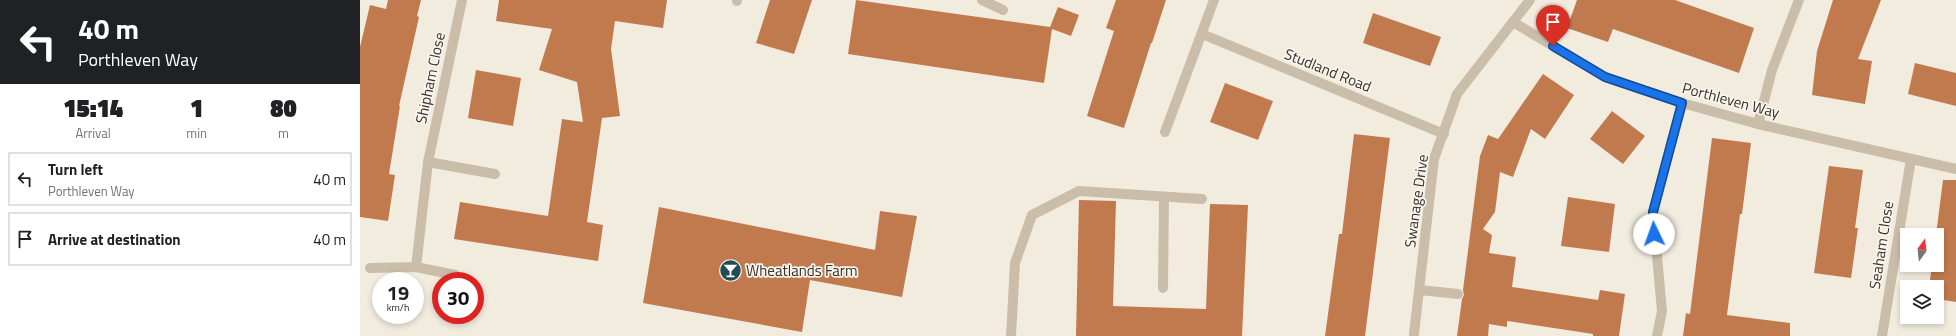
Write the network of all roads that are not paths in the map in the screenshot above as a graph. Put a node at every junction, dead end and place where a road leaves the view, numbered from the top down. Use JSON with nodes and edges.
{"nodes":[{"id":1,"x":462,"y":0,"type":"edge"},
{"id":2,"x":982,"y":0,"type":"edge"},
{"id":3,"x":1214,"y":0,"type":"edge"},
{"id":4,"x":1530,"y":0,"type":"edge"},
{"id":5,"x":1799,"y":0,"type":"edge"},
{"id":6,"x":1003,"y":10,"type":"dead end"},
{"id":7,"x":1513,"y":22,"type":"junction"},
{"id":8,"x":1202,"y":34,"type":"junction"},
{"id":9,"x":1682,"y":103,"type":"junction"},
{"id":10,"x":1758,"y":124,"type":"junction"},
{"id":11,"x":1165,"y":132,"type":"dead end"},
{"id":12,"x":1444,"y":134,"type":"junction"},
{"id":13,"x":1911,"y":159,"type":"junction"},
{"id":14,"x":428,"y":162,"type":"junction"},
{"id":15,"x":1956,"y":169,"type":"edge"},
{"id":16,"x":495,"y":174,"type":"dead end"},
{"id":17,"x":1164,"y":197,"type":"junction"},
{"id":18,"x":1202,"y":199,"type":"dead end"},
{"id":19,"x":416,"y":267,"type":"junction"},
{"id":20,"x":370,"y":268,"type":"dead end"},
{"id":21,"x":440,"y":272,"type":"edge"},
{"id":22,"x":1163,"y":288,"type":"dead end"},
{"id":23,"x":1420,"y":290,"type":"junction"},
{"id":24,"x":1458,"y":294,"type":"dead end"},
{"id":25,"x":1414,"y":334,"type":"dead end"},
{"id":26,"x":1011,"y":336,"type":"edge"},
{"id":27,"x":1657,"y":336,"type":"edge"},
{"id":28,"x":1882,"y":336,"type":"edge"}],
"edges":[{"from":1,"to":14,"type":"street","name":"Shipham Close"},
{"from":2,"to":6,"type":"street"},
{"from":3,"to":8,"type":"street"},
{"from":4,"to":7,"type":"street","name":"Swanage Drive"},
{"from":5,"to":10,"type":"street"},
{"from":7,"to":9,"type":"street","name":"Porthleven Way"},
{"from":7,"to":12,"type":"street","name":"Swanage Drive"},
{"from":8,"to":11,"type":"street"},
{"from":8,"to":12,"type":"street","name":"Studland Road"},
{"from":9,"to":10,"type":"street","name":"Porthleven Way"},
{"from":9,"to":27,"type":"street"},
{"from":10,"to":13,"type":"street","name":"Porthleven Way"},
{"from":12,"to":23,"type":"street","name":"Swanage Drive"},
{"from":13,"to":15,"type":"street","name":"Porthleven Way"},
{"from":13,"to":28,"type":"street","name":"Seaham Close"},
{"from":14,"to":16,"type":"street"},
{"from":14,"to":19,"type":"street","name":"Shipham Close"},
{"from":17,"to":18,"type":"street"},
{"from":17,"to":22,"type":"street"},
{"from":17,"to":26,"type":"street"},
{"from":19,"to":20,"type":"street"},
{"from":19,"to":21,"type":"street"},
{"from":23,"to":24,"type":"street"},
{"from":23,"to":25,"type":"street","name":"Swanage Drive"}]}
